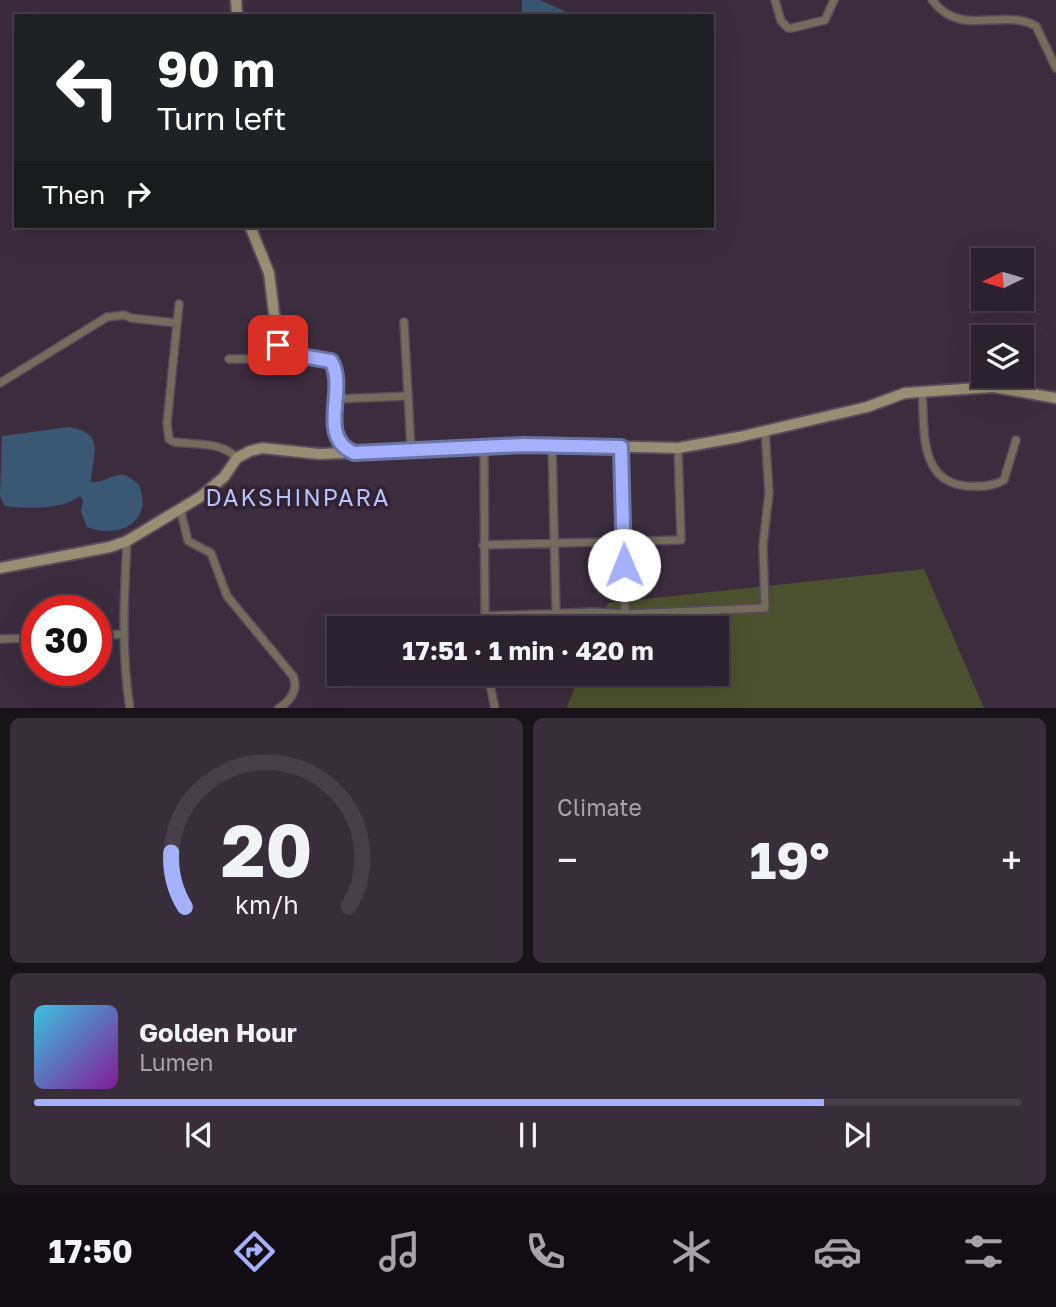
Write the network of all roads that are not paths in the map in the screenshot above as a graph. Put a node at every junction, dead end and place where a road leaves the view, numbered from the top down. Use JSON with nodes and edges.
{"nodes":[{"id":1,"x":775,"y":0,"type":"edge"},
{"id":2,"x":834,"y":0,"type":"edge"},
{"id":3,"x":932,"y":0,"type":"edge"},
{"id":4,"x":1056,"y":68,"type":"edge"},
{"id":5,"x":251,"y":228,"type":"edge"},
{"id":6,"x":179,"y":304,"type":"dead end"},
{"id":7,"x":404,"y":322,"type":"dead end"},
{"id":8,"x":177,"y":323,"type":"junction"},
{"id":9,"x":276,"y":337,"type":"junction"},
{"id":10,"x":229,"y":359,"type":"dead end"},
{"id":11,"x":0,"y":383,"type":"edge"},
{"id":12,"x":922,"y":391,"type":"junction"},
{"id":13,"x":408,"y":396,"type":"junction"},
{"id":14,"x":1056,"y":398,"type":"edge"},
{"id":15,"x":335,"y":399,"type":"junction"},
{"id":16,"x":765,"y":430,"type":"junction"},
{"id":17,"x":335,"y":433,"type":"junction"},
{"id":18,"x":1017,"y":440,"type":"dead end"},
{"id":19,"x":552,"y":445,"type":"junction"},
{"id":20,"x":621,"y":447,"type":"junction"},
{"id":21,"x":678,"y":448,"type":"junction"},
{"id":22,"x":411,"y":449,"type":"junction"},
{"id":23,"x":484,"y":449,"type":"junction"},
{"id":24,"x":354,"y":453,"type":"junction"},
{"id":25,"x":319,"y":454,"type":"junction"},
{"id":26,"x":237,"y":458,"type":"junction"},
{"id":27,"x":180,"y":508,"type":"junction"},
{"id":28,"x":624,"y":540,"type":"junction"},
{"id":29,"x":127,"y":541,"type":"junction"},
{"id":30,"x":555,"y":543,"type":"junction"},
{"id":31,"x":483,"y":545,"type":"junction"},
{"id":32,"x":0,"y":568,"type":"edge"},
{"id":33,"x":556,"y":612,"type":"junction"},
{"id":34,"x":625,"y":614,"type":"junction"},
{"id":35,"x":485,"y":616,"type":"joint"},
{"id":36,"x":122,"y":634,"type":"junction"},
{"id":37,"x":112,"y":635,"type":"edge"},
{"id":38,"x":21,"y":638,"type":"edge"},
{"id":39,"x":0,"y":639,"type":"edge"},
{"id":40,"x":490,"y":686,"type":"edge"},
{"id":41,"x":130,"y":708,"type":"edge"},
{"id":42,"x":279,"y":708,"type":"edge"},
{"id":43,"x":495,"y":708,"type":"edge"}],
"edges":[{"from":1,"to":2,"type":"street"},
{"from":3,"to":4,"type":"street"},
{"from":5,"to":9,"type":"main road"},
{"from":6,"to":8,"type":"street"},
{"from":7,"to":13,"type":"street"},
{"from":8,"to":11,"type":"street"},
{"from":8,"to":26,"type":"street"},
{"from":9,"to":10,"type":"street"},
{"from":9,"to":15,"type":"main road"},
{"from":12,"to":14,"type":"main road"},
{"from":12,"to":16,"type":"main road"},
{"from":12,"to":18,"type":"street"},
{"from":13,"to":15,"type":"street"},
{"from":13,"to":22,"type":"street"},
{"from":15,"to":17,"type":"main road"},
{"from":16,"to":21,"type":"main road"},
{"from":16,"to":34,"type":"street"},
{"from":17,"to":24,"type":"main road"},
{"from":17,"to":25,"type":"main road"},
{"from":19,"to":20,"type":"main road"},
{"from":19,"to":23,"type":"main road"},
{"from":19,"to":30,"type":"street"},
{"from":20,"to":21,"type":"main road"},
{"from":20,"to":28,"type":"street"},
{"from":21,"to":28,"type":"street"},
{"from":22,"to":23,"type":"main road"},
{"from":22,"to":24,"type":"main road"},
{"from":23,"to":31,"type":"street"},
{"from":24,"to":25,"type":"main road"},
{"from":25,"to":26,"type":"main road"},
{"from":26,"to":27,"type":"main road"},
{"from":27,"to":29,"type":"main road"},
{"from":27,"to":42,"type":"street"},
{"from":28,"to":30,"type":"street"},
{"from":28,"to":34,"type":"street"},
{"from":29,"to":32,"type":"main road"},
{"from":29,"to":36,"type":"street"},
{"from":30,"to":31,"type":"street"},
{"from":30,"to":33,"type":"street"},
{"from":31,"to":35,"type":"street"},
{"from":33,"to":34,"type":"street"},
{"from":33,"to":35,"type":"street"},
{"from":36,"to":37,"type":"street"},
{"from":36,"to":41,"type":"street"},
{"from":38,"to":39,"type":"street"},
{"from":40,"to":43,"type":"street"}]}
